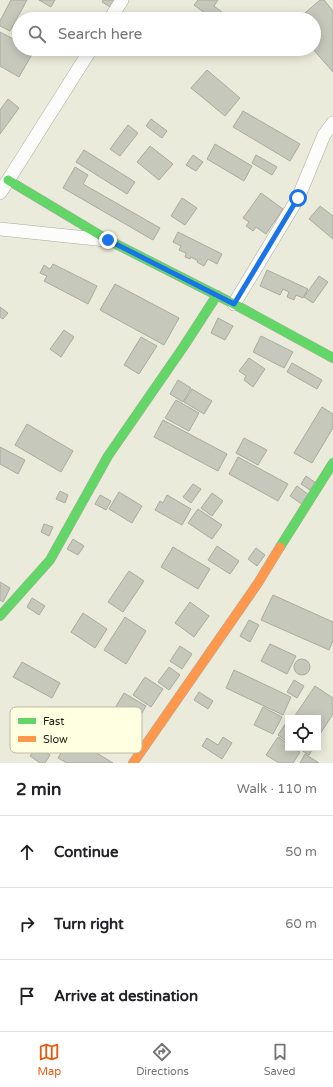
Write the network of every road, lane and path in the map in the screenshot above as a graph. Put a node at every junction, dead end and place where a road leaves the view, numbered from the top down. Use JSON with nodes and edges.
{"nodes":[{"id":1,"x":122,"y":0,"type":"edge"},
{"id":2,"x":114,"y":12,"type":"edge"},
{"id":3,"x":87,"y":56,"type":"edge"},
{"id":4,"x":333,"y":123,"type":"edge"},
{"id":5,"x":8,"y":180,"type":"junction"},
{"id":6,"x":0,"y":193,"type":"edge"},
{"id":7,"x":0,"y":229,"type":"edge"},
{"id":8,"x":108,"y":240,"type":"junction"},
{"id":9,"x":217,"y":295,"type":"junction"},
{"id":10,"x":234,"y":304,"type":"junction"},
{"id":11,"x":333,"y":358,"type":"edge"},
{"id":12,"x":333,"y":463,"type":"edge"},
{"id":13,"x":0,"y":616,"type":"edge"},
{"id":14,"x":142,"y":750,"type":"edge"},
{"id":15,"x":140,"y":753,"type":"edge"},
{"id":16,"x":133,"y":763,"type":"edge"}],
"edges":[{"from":1,"to":2,"type":"street"},
{"from":3,"to":5,"type":"street"},
{"from":4,"to":10,"type":"street"},
{"from":5,"to":6,"type":"street"},
{"from":5,"to":8,"type":"street"},
{"from":7,"to":8,"type":"street"},
{"from":8,"to":9,"type":"street"},
{"from":9,"to":10,"type":"street"},
{"from":9,"to":13,"type":"street"},
{"from":10,"to":11,"type":"street"},
{"from":12,"to":14,"type":"street"},
{"from":15,"to":16,"type":"street"}]}
